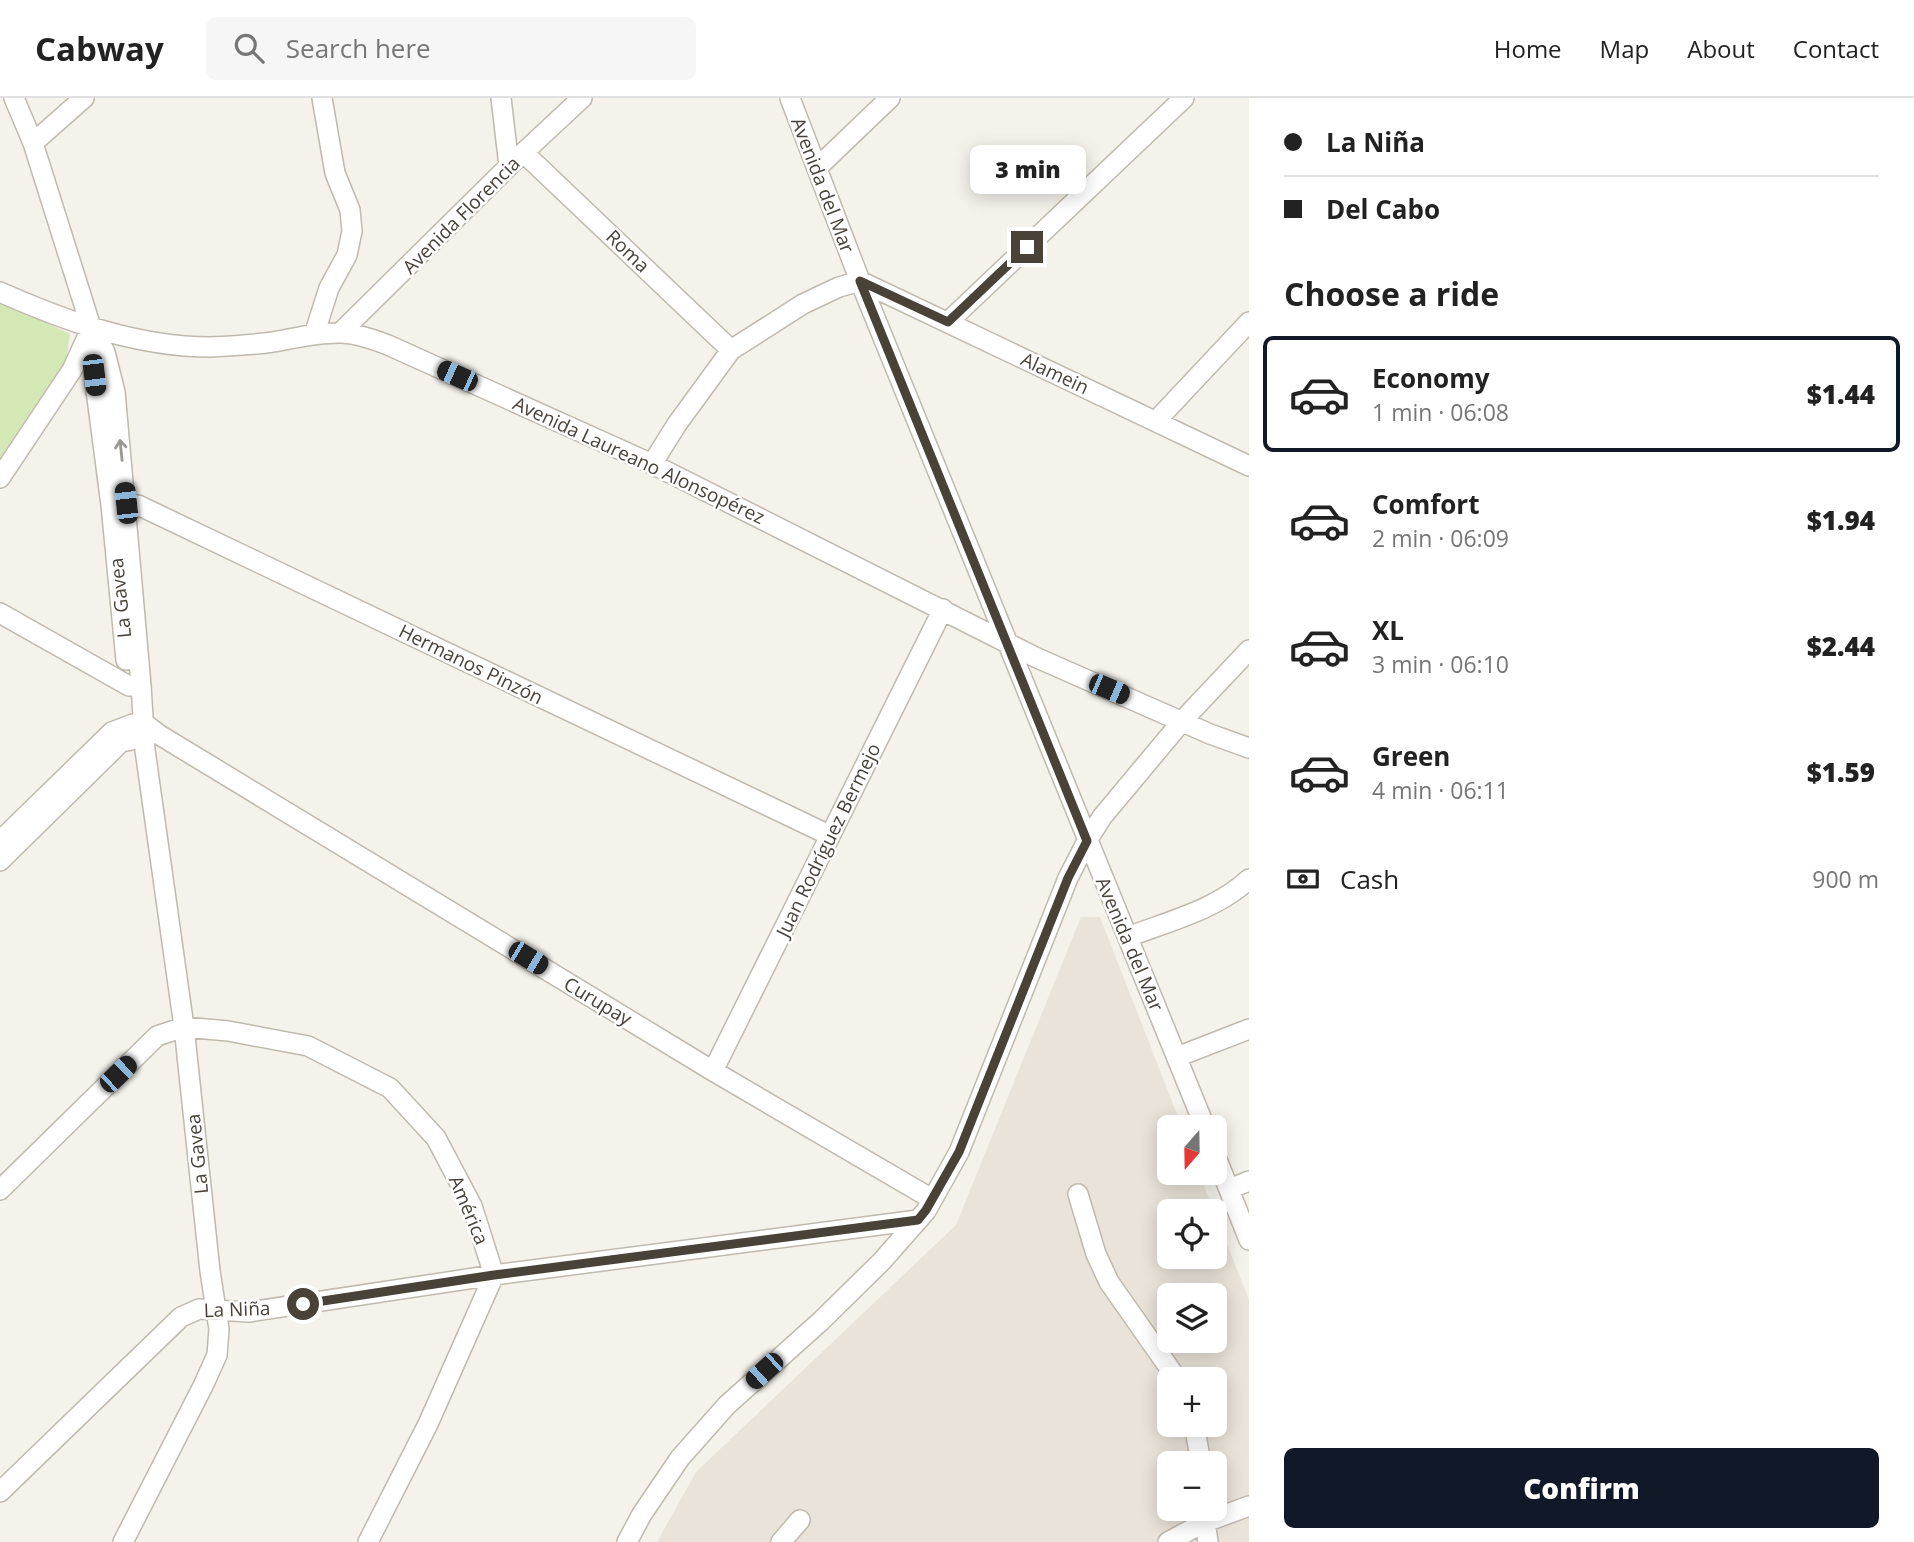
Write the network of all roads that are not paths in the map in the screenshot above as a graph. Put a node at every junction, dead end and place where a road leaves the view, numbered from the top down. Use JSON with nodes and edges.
{"nodes":[{"id":1,"x":84,"y":98,"type":"edge"},
{"id":2,"x":322,"y":98,"type":"edge"},
{"id":3,"x":501,"y":98,"type":"edge"},
{"id":4,"x":582,"y":98,"type":"edge"},
{"id":5,"x":790,"y":98,"type":"edge"},
{"id":6,"x":890,"y":98,"type":"edge"},
{"id":7,"x":1184,"y":98,"type":"edge"},
{"id":8,"x":16,"y":100,"type":"edge"},
{"id":9,"x":33,"y":143,"type":"junction"},
{"id":10,"x":517,"y":159,"type":"junction"},
{"id":11,"x":818,"y":167,"type":"junction"},
{"id":12,"x":860,"y":281,"type":"junction"},
{"id":13,"x":0,"y":292,"type":"edge"},
{"id":14,"x":948,"y":322,"type":"junction"},
{"id":15,"x":1249,"y":322,"type":"edge"},
{"id":16,"x":91,"y":327,"type":"junction"},
{"id":17,"x":340,"y":333,"type":"junction"},
{"id":18,"x":314,"y":335,"type":"junction"},
{"id":19,"x":731,"y":350,"type":"junction"},
{"id":20,"x":1157,"y":421,"type":"junction"},
{"id":21,"x":652,"y":464,"type":"junction"},
{"id":22,"x":1249,"y":466,"type":"edge"},
{"id":23,"x":0,"y":478,"type":"edge"},
{"id":24,"x":118,"y":504,"type":"junction"},
{"id":25,"x":943,"y":609,"type":"junction"},
{"id":26,"x":0,"y":613,"type":"edge"},
{"id":27,"x":1005,"y":642,"type":"junction"},
{"id":28,"x":1249,"y":650,"type":"edge"},
{"id":29,"x":135,"y":686,"type":"junction"},
{"id":30,"x":1183,"y":720,"type":"junction"},
{"id":31,"x":144,"y":734,"type":"junction"},
{"id":32,"x":1249,"y":748,"type":"edge"},
{"id":33,"x":829,"y":835,"type":"junction"},
{"id":34,"x":0,"y":841,"type":"edge"},
{"id":35,"x":1087,"y":841,"type":"junction"},
{"id":36,"x":0,"y":861,"type":"edge"},
{"id":37,"x":1249,"y":879,"type":"edge"},
{"id":38,"x":1128,"y":937,"type":"junction"},
{"id":39,"x":184,"y":1027,"type":"junction"},
{"id":40,"x":1249,"y":1029,"type":"edge"},
{"id":41,"x":1178,"y":1057,"type":"junction"},
{"id":42,"x":713,"y":1071,"type":"junction"},
{"id":43,"x":1200,"y":1115,"type":"edge"},
{"id":44,"x":1249,"y":1181,"type":"edge"},
{"id":45,"x":1227,"y":1184,"type":"edge"},
{"id":46,"x":1229,"y":1189,"type":"junction"},
{"id":47,"x":0,"y":1190,"type":"edge"},
{"id":48,"x":1078,"y":1194,"type":"dead end"},
{"id":49,"x":932,"y":1199,"type":"junction"},
{"id":50,"x":918,"y":1220,"type":"junction"},
{"id":51,"x":1249,"y":1240,"type":"edge"},
{"id":52,"x":494,"y":1275,"type":"junction"},
{"id":53,"x":218,"y":1309,"type":"junction"},
{"id":54,"x":1169,"y":1367,"type":"edge"},
{"id":55,"x":2,"y":1486,"type":"edge"},
{"id":56,"x":1249,"y":1506,"type":"edge"},
{"id":57,"x":800,"y":1520,"type":"dead end"},
{"id":58,"x":1204,"y":1525,"type":"edge"},
{"id":59,"x":123,"y":1542,"type":"edge"},
{"id":60,"x":368,"y":1542,"type":"edge"},
{"id":61,"x":627,"y":1542,"type":"edge"},
{"id":62,"x":780,"y":1542,"type":"edge"},
{"id":63,"x":1168,"y":1542,"type":"edge"}],
"edges":[{"from":1,"to":9,"type":"street"},
{"from":2,"to":18,"type":"street"},
{"from":3,"to":10,"type":"street"},
{"from":4,"to":10,"type":"street","name":"Avenida Florencia"},
{"from":5,"to":11,"type":"street","name":"Avenida del Mar"},
{"from":6,"to":11,"type":"street"},
{"from":7,"to":14,"type":"street"},
{"from":8,"to":9,"type":"street","name":"La Gavea"},
{"from":9,"to":16,"type":"street","name":"La Gavea"},
{"from":10,"to":17,"type":"street","name":"Avenida Florencia"},
{"from":10,"to":19,"type":"street","name":"Roma"},
{"from":11,"to":12,"type":"street","name":"Avenida del Mar"},
{"from":12,"to":14,"type":"street","name":"Alamein"},
{"from":12,"to":19,"type":"street"},
{"from":12,"to":27,"type":"street","name":"Avenida del Mar"},
{"from":13,"to":16,"type":"street","name":"Avenida Laureano Alonsopérez"},
{"from":14,"to":20,"type":"street","name":"Alamein"},
{"from":15,"to":20,"type":"street"},
{"from":16,"to":18,"type":"street","name":"Avenida Laureano Alonsopérez"},
{"from":16,"to":23,"type":"street"},
{"from":16,"to":24,"type":"street","name":"La Gavea"},
{"from":17,"to":18,"type":"street","name":"Avenida Laureano Alonsopérez"},
{"from":17,"to":21,"type":"street","name":"Avenida Laureano Alonsopérez"},
{"from":19,"to":21,"type":"street"},
{"from":20,"to":22,"type":"street","name":"Alamein"},
{"from":21,"to":25,"type":"street","name":"Avenida Laureano Alonsopérez"},
{"from":24,"to":29,"type":"street","name":"La Gavea"},
{"from":24,"to":33,"type":"street","name":"Hermanos Pinzón"},
{"from":25,"to":27,"type":"street","name":"Avenida Laureano Alonsopérez"},
{"from":25,"to":33,"type":"street","name":"Juan Rodríguez Bermejo"},
{"from":26,"to":29,"type":"street"},
{"from":27,"to":30,"type":"street","name":"Avenida Laureano Alonsopérez"},
{"from":27,"to":35,"type":"street","name":"Avenida del Mar"},
{"from":28,"to":30,"type":"street"},
{"from":29,"to":31,"type":"street","name":"La Gavea"},
{"from":30,"to":32,"type":"street","name":"Avenida Laureano Alonsopérez"},
{"from":30,"to":35,"type":"street"},
{"from":31,"to":34,"type":"street"},
{"from":31,"to":36,"type":"street"},
{"from":31,"to":39,"type":"street","name":"La Gavea"},
{"from":31,"to":42,"type":"street","name":"Curupay"},
{"from":33,"to":42,"type":"street","name":"Juan Rodríguez Bermejo"},
{"from":35,"to":38,"type":"street","name":"Avenida del Mar"},
{"from":35,"to":49,"type":"street"},
{"from":37,"to":38,"type":"street"},
{"from":38,"to":41,"type":"street","name":"Avenida del Mar"},
{"from":39,"to":47,"type":"street"},
{"from":39,"to":52,"type":"street","name":"América"},
{"from":39,"to":53,"type":"street","name":"La Gavea"},
{"from":40,"to":41,"type":"street"},
{"from":41,"to":43,"type":"street","name":"Avenida del Mar"},
{"from":42,"to":49,"type":"street","name":"Curupay"},
{"from":44,"to":46,"type":"street"},
{"from":45,"to":46,"type":"street"},
{"from":46,"to":51,"type":"street"},
{"from":48,"to":54,"type":"street"},
{"from":49,"to":50,"type":"street"},
{"from":50,"to":52,"type":"street","name":"La Niña"},
{"from":50,"to":61,"type":"street"},
{"from":52,"to":53,"type":"street","name":"La Niña"},
{"from":52,"to":60,"type":"street"},
{"from":53,"to":55,"type":"street","name":"La Niña"},
{"from":53,"to":59,"type":"street","name":"La Gavea"},
{"from":56,"to":58,"type":"street"},
{"from":57,"to":62,"type":"street"},
{"from":58,"to":63,"type":"street"}]}
